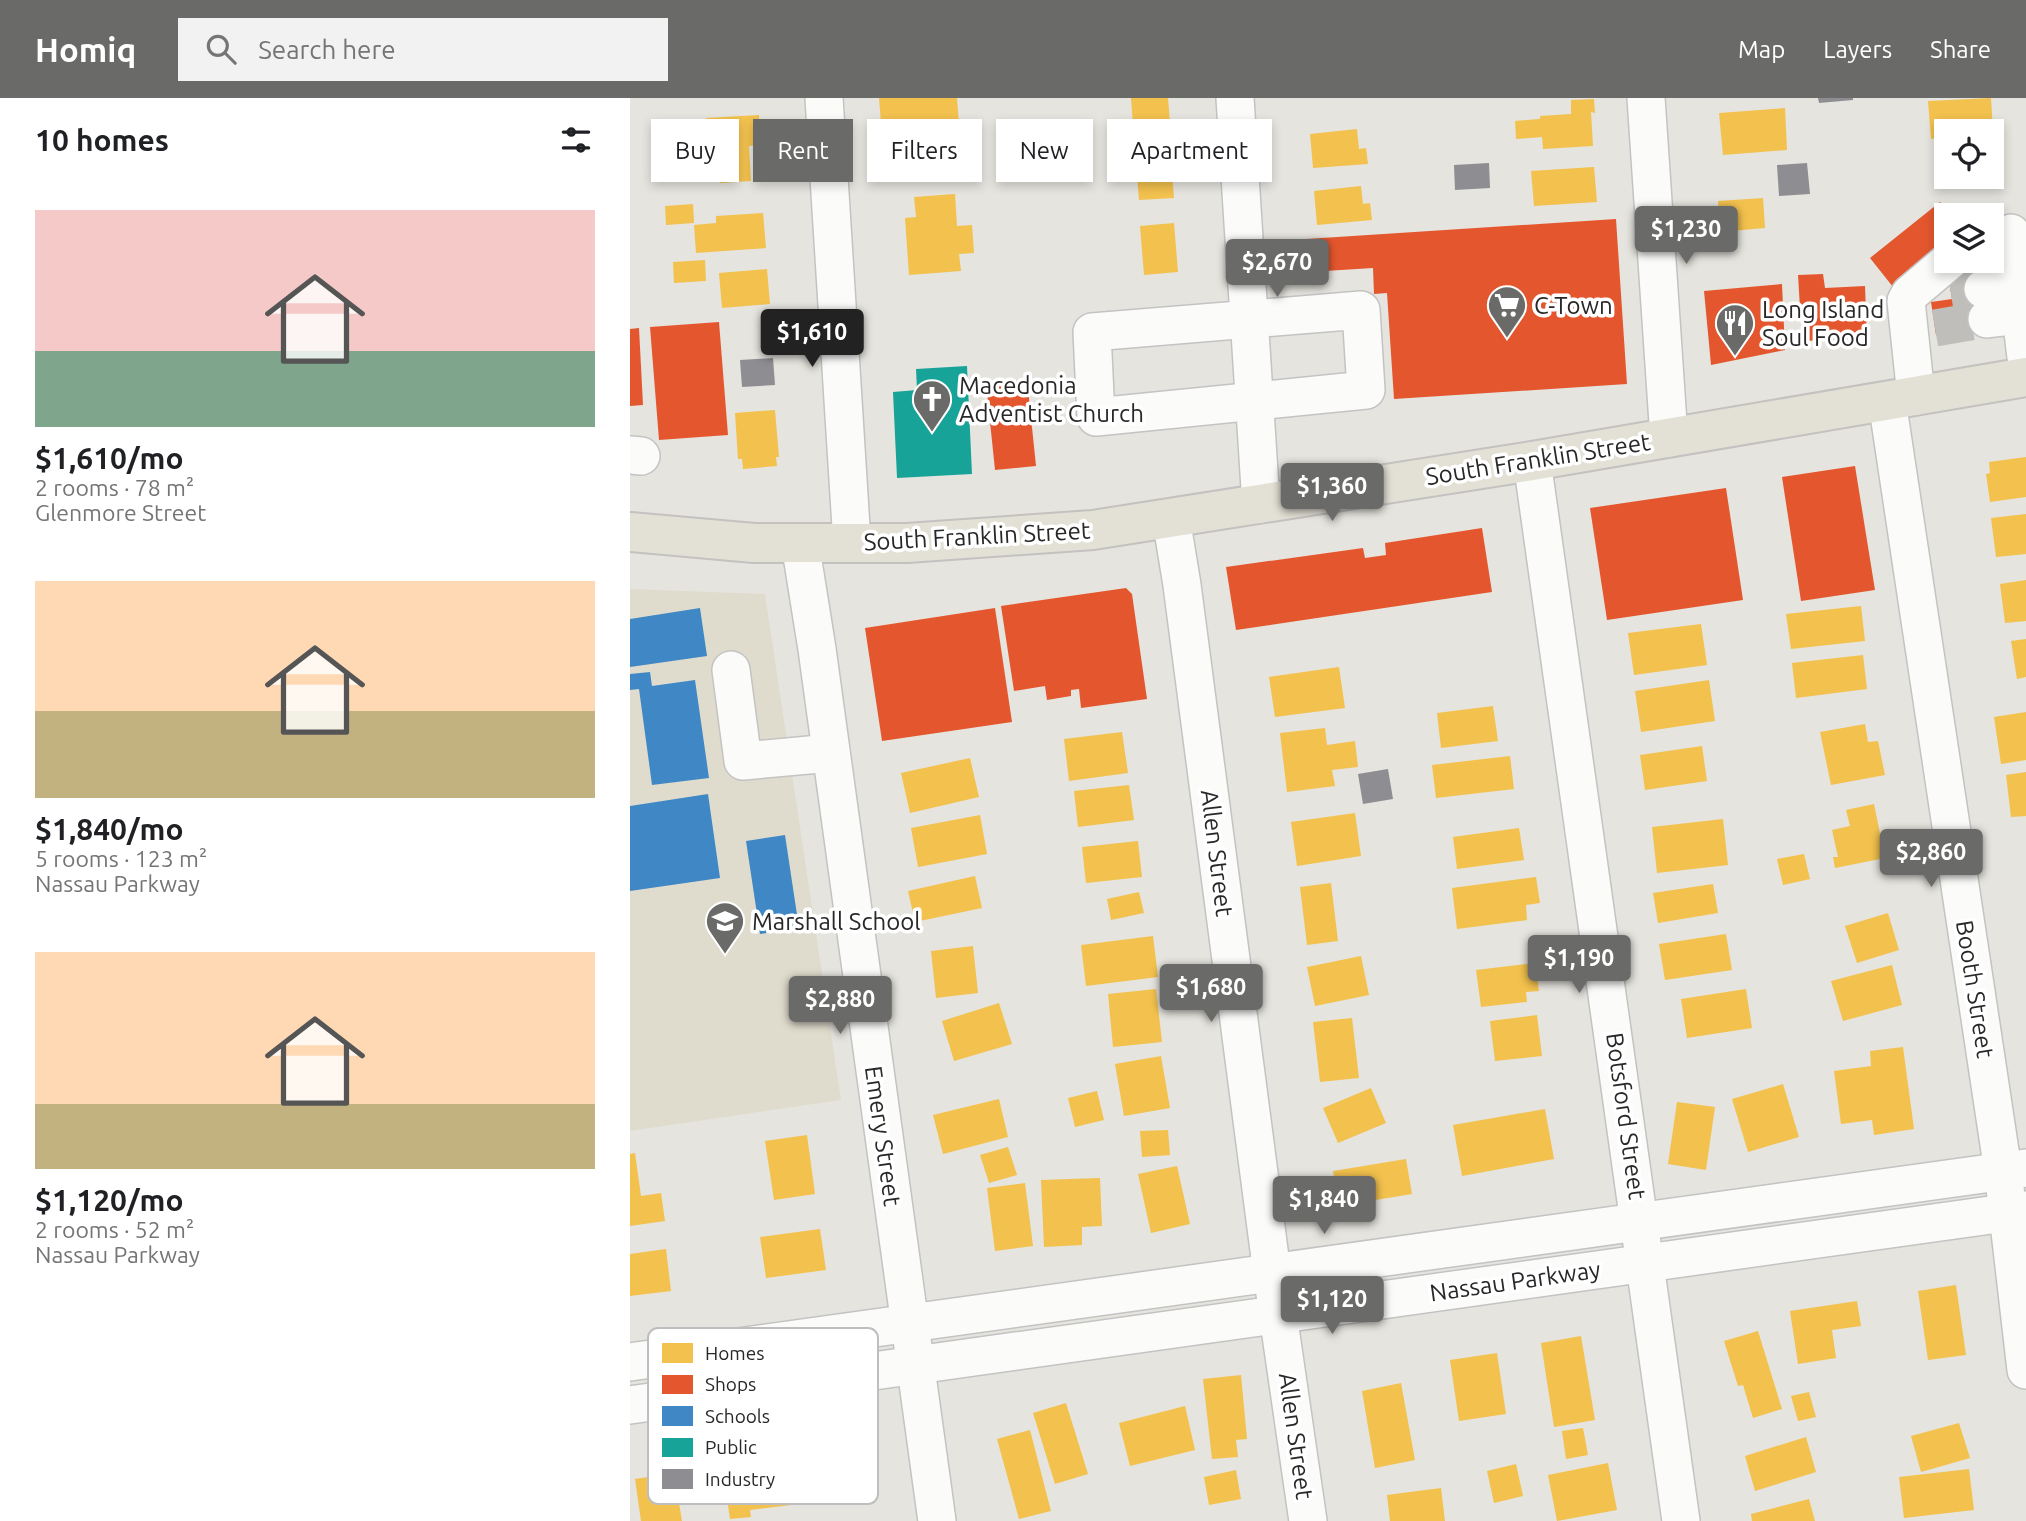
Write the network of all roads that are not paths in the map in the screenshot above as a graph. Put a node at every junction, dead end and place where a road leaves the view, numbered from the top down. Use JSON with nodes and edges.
{"nodes":[{"id":1,"x":824,"y":98,"type":"edge"},
{"id":2,"x":1236,"y":98,"type":"edge"},
{"id":3,"x":1646,"y":98,"type":"edge"},
{"id":4,"x":2010,"y":233,"type":"edge"},
{"id":5,"x":1991,"y":293,"type":"edge"},
{"id":6,"x":1250,"y":319,"type":"junction"},
{"id":7,"x":2026,"y":357,"type":"edge"},
{"id":8,"x":2026,"y":377,"type":"edge"},
{"id":9,"x":1902,"y":399,"type":"junction"},
{"id":10,"x":1255,"y":402,"type":"junction"},
{"id":11,"x":1669,"y":438,"type":"junction"},
{"id":12,"x":1532,"y":461,"type":"junction"},
{"id":13,"x":1261,"y":504,"type":"junction"},
{"id":14,"x":1171,"y":518,"type":"junction"},
{"id":15,"x":630,"y":532,"type":"edge"},
{"id":16,"x":800,"y":543,"type":"junction"},
{"id":17,"x":852,"y":543,"type":"junction"},
{"id":18,"x":731,"y":670,"type":"dead end"},
{"id":19,"x":831,"y":753,"type":"junction"},
{"id":20,"x":2014,"y":1170,"type":"edge"},
{"id":21,"x":2017,"y":1211,"type":"edge"},
{"id":22,"x":1641,"y":1222,"type":"junction"},
{"id":23,"x":1647,"y":1263,"type":"junction"},
{"id":24,"x":1272,"y":1273,"type":"junction"},
{"id":25,"x":1280,"y":1314,"type":"junction"},
{"id":26,"x":908,"y":1323,"type":"junction"},
{"id":27,"x":872,"y":1328,"type":"edge"},
{"id":28,"x":648,"y":1359,"type":"edge"},
{"id":29,"x":630,"y":1362,"type":"edge"},
{"id":30,"x":914,"y":1366,"type":"junction"},
{"id":31,"x":2026,"y":1370,"type":"edge"},
{"id":32,"x":878,"y":1371,"type":"edge"},
{"id":33,"x":648,"y":1403,"type":"edge"},
{"id":34,"x":630,"y":1405,"type":"edge"},
{"id":35,"x":937,"y":1521,"type":"edge"},
{"id":36,"x":1308,"y":1521,"type":"edge"},
{"id":37,"x":1681,"y":1521,"type":"edge"}],
"edges":[{"from":1,"to":17,"type":"street"},
{"from":2,"to":6,"type":"street"},
{"from":3,"to":11,"type":"street"},
{"from":4,"to":5,"type":"street"},
{"from":5,"to":7,"type":"street"},
{"from":5,"to":9,"type":"street","name":"Booth Street"},
{"from":6,"to":10,"type":"street"},
{"from":6,"to":10,"type":"street"},
{"from":6,"to":10,"type":"street"},
{"from":8,"to":9,"type":"main road","name":"South Franklin Street"},
{"from":9,"to":11,"type":"main road","name":"South Franklin Street"},
{"from":9,"to":20,"type":"street","name":"Booth Street"},
{"from":10,"to":13,"type":"street"},
{"from":11,"to":12,"type":"main road","name":"South Franklin Street"},
{"from":12,"to":13,"type":"main road","name":"South Franklin Street"},
{"from":12,"to":22,"type":"street","name":"Botsford Street"},
{"from":13,"to":14,"type":"main road","name":"South Franklin Street"},
{"from":14,"to":17,"type":"main road","name":"South Franklin Street"},
{"from":14,"to":24,"type":"street","name":"Allen Street"},
{"from":15,"to":16,"type":"main road","name":"South Franklin Street"},
{"from":16,"to":17,"type":"main road","name":"South Franklin Street"},
{"from":16,"to":19,"type":"street","name":"Emery Street"},
{"from":18,"to":19,"type":"street"},
{"from":19,"to":26,"type":"street","name":"Emery Street"},
{"from":20,"to":21,"type":"street","name":"Booth Street"},
{"from":20,"to":22,"type":"street","name":"Nassau Parkway"},
{"from":21,"to":23,"type":"street","name":"Nassau Parkway"},
{"from":21,"to":31,"type":"street","name":"Booth Street"},
{"from":22,"to":23,"type":"street","name":"Botsford Street"},
{"from":22,"to":24,"type":"street","name":"Nassau Parkway"},
{"from":23,"to":25,"type":"street","name":"Nassau Parkway"},
{"from":23,"to":37,"type":"street","name":"Botsford Street"},
{"from":24,"to":25,"type":"street","name":"Allen Street"},
{"from":24,"to":26,"type":"street","name":"Nassau Parkway"},
{"from":25,"to":30,"type":"street","name":"Nassau Parkway"},
{"from":25,"to":36,"type":"street","name":"Allen Street"},
{"from":26,"to":27,"type":"street","name":"Nassau Parkway"},
{"from":26,"to":30,"type":"street","name":"Emery Street"},
{"from":28,"to":29,"type":"street","name":"Nassau Parkway"},
{"from":30,"to":32,"type":"street","name":"Nassau Parkway"},
{"from":30,"to":35,"type":"street","name":"Emery Street"},
{"from":33,"to":34,"type":"street","name":"Nassau Parkway"}]}
